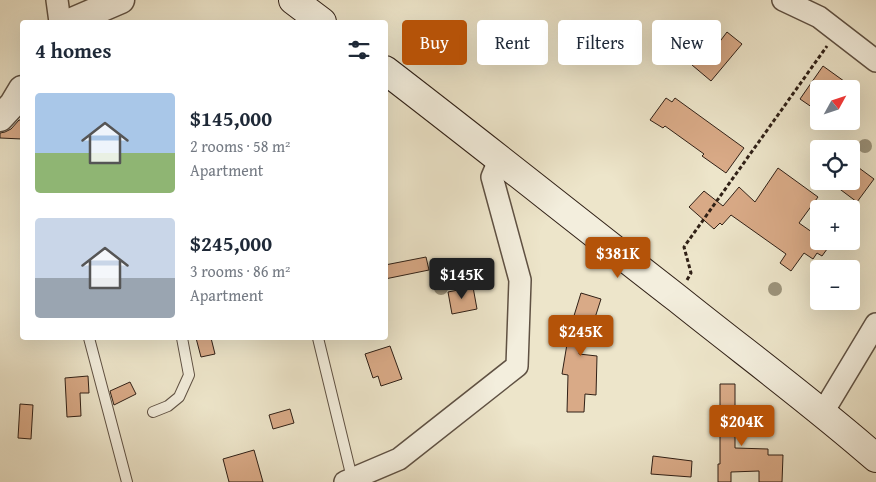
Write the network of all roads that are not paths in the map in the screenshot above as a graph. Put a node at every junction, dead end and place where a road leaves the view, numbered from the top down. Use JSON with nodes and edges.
{"nodes":[{"id":1,"x":57,"y":0,"type":"edge"},
{"id":2,"x":121,"y":0,"type":"edge"},
{"id":3,"x":293,"y":0,"type":"edge"},
{"id":4,"x":783,"y":0,"type":"edge"},
{"id":5,"x":60,"y":20,"type":"edge"},
{"id":6,"x":75,"y":20,"type":"edge"},
{"id":7,"x":319,"y":20,"type":"edge"},
{"id":8,"x":876,"y":61,"type":"edge"},
{"id":9,"x":388,"y":72,"type":"edge"},
{"id":10,"x":20,"y":92,"type":"edge"},
{"id":11,"x":0,"y":118,"type":"edge"},
{"id":12,"x":500,"y":158,"type":"junction"},
{"id":13,"x":876,"y":324,"type":"edge"},
{"id":14,"x":90,"y":340,"type":"edge"},
{"id":15,"x":182,"y":340,"type":"edge"},
{"id":16,"x":318,"y":340,"type":"edge"},
{"id":17,"x":154,"y":412,"type":"dead end"},
{"id":18,"x":823,"y":412,"type":"junction"},
{"id":19,"x":876,"y":458,"type":"edge"},
{"id":20,"x":349,"y":480,"type":"edge"},
{"id":21,"x":127,"y":482,"type":"edge"}],
"edges":[{"from":1,"to":5,"type":"street"},
{"from":2,"to":6,"type":"street"},
{"from":3,"to":7,"type":"main road"},
{"from":4,"to":8,"type":"street"},
{"from":9,"to":12,"type":"main road"},
{"from":10,"to":11,"type":"street"},
{"from":12,"to":18,"type":"main road"},
{"from":12,"to":20,"type":"street"},
{"from":13,"to":18,"type":"street"},
{"from":14,"to":21,"type":"lane"},
{"from":15,"to":17,"type":"lane"},
{"from":16,"to":20,"type":"lane"},
{"from":18,"to":19,"type":"main road"}]}
